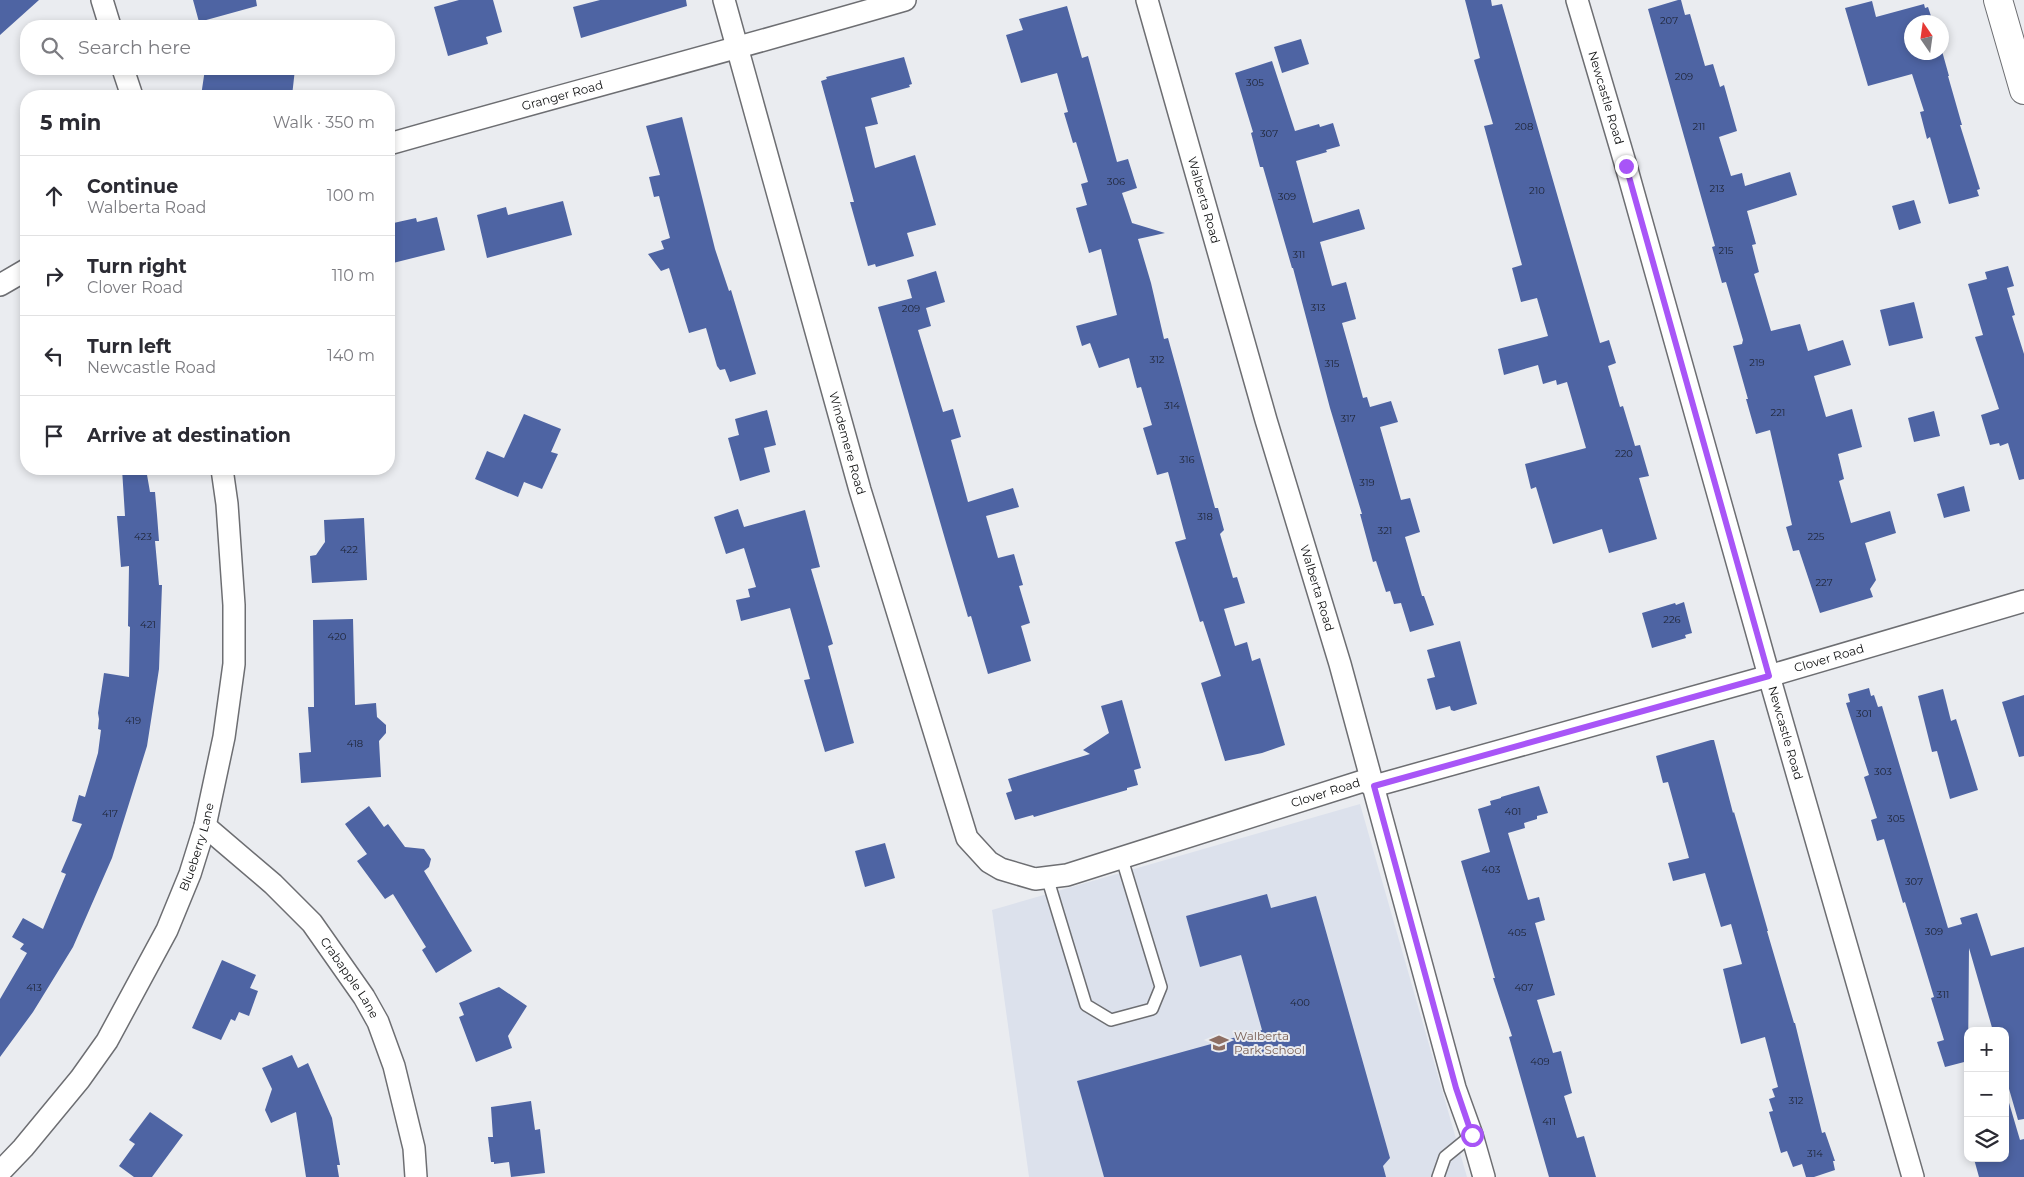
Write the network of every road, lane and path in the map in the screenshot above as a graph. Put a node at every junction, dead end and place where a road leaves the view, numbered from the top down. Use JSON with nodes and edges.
{"nodes":[{"id":1,"x":102,"y":0,"type":"edge"},
{"id":2,"x":724,"y":0,"type":"edge"},
{"id":3,"x":905,"y":0,"type":"edge"},
{"id":4,"x":1147,"y":0,"type":"edge"},
{"id":5,"x":1577,"y":0,"type":"edge"},
{"id":6,"x":1998,"y":0,"type":"edge"},
{"id":7,"x":108,"y":20,"type":"edge"},
{"id":8,"x":737,"y":48,"type":"junction"},
{"id":9,"x":125,"y":75,"type":"edge"},
{"id":10,"x":130,"y":90,"type":"edge"},
{"id":11,"x":2024,"y":90,"type":"edge"},
{"id":12,"x":395,"y":142,"type":"edge"},
{"id":13,"x":20,"y":273,"type":"edge"},
{"id":14,"x":0,"y":285,"type":"edge"},
{"id":15,"x":223,"y":475,"type":"edge"},
{"id":16,"x":2024,"y":601,"type":"edge"},
{"id":17,"x":1769,"y":676,"type":"junction"},
{"id":18,"x":1374,"y":786,"type":"junction"},
{"id":19,"x":204,"y":826,"type":"junction"},
{"id":20,"x":1122,"y":859,"type":"junction"},
{"id":21,"x":1001,"y":869,"type":"joint"},
{"id":22,"x":1047,"y":877,"type":"junction"},
{"id":23,"x":1472,"y":1135,"type":"junction"},
{"id":24,"x":0,"y":1172,"type":"edge"},
{"id":25,"x":416,"y":1177,"type":"edge"},
{"id":26,"x":1438,"y":1177,"type":"edge"},
{"id":27,"x":1484,"y":1177,"type":"edge"},
{"id":28,"x":1913,"y":1177,"type":"edge"}],
"edges":[{"from":1,"to":7,"type":"street"},
{"from":2,"to":8,"type":"street","name":"Windemere Road"},
{"from":3,"to":8,"type":"street","name":"Granger Road"},
{"from":4,"to":18,"type":"street","name":"Walberta Road"},
{"from":5,"to":17,"type":"street","name":"Newcastle Road"},
{"from":6,"to":11,"type":"street"},
{"from":8,"to":12,"type":"street","name":"Granger Road"},
{"from":8,"to":21,"type":"street","name":"Windemere Road"},
{"from":9,"to":10,"type":"street"},
{"from":13,"to":14,"type":"street"},
{"from":15,"to":19,"type":"street","name":"Blueberry Lane"},
{"from":16,"to":17,"type":"street","name":"Clover Road"},
{"from":17,"to":18,"type":"street","name":"Clover Road"},
{"from":17,"to":28,"type":"street","name":"Newcastle Road"},
{"from":18,"to":20,"type":"street","name":"Clover Road"},
{"from":18,"to":23,"type":"street","name":"Walberta Road"},
{"from":19,"to":24,"type":"street","name":"Blueberry Lane"},
{"from":19,"to":25,"type":"street","name":"Crabapple Lane"},
{"from":20,"to":22,"type":"street","name":"Clover Road"},
{"from":20,"to":22,"type":"lane"},
{"from":21,"to":22,"type":"street","name":"Clover Road"},
{"from":23,"to":26,"type":"lane"},
{"from":23,"to":27,"type":"street","name":"Walberta Road"}]}
